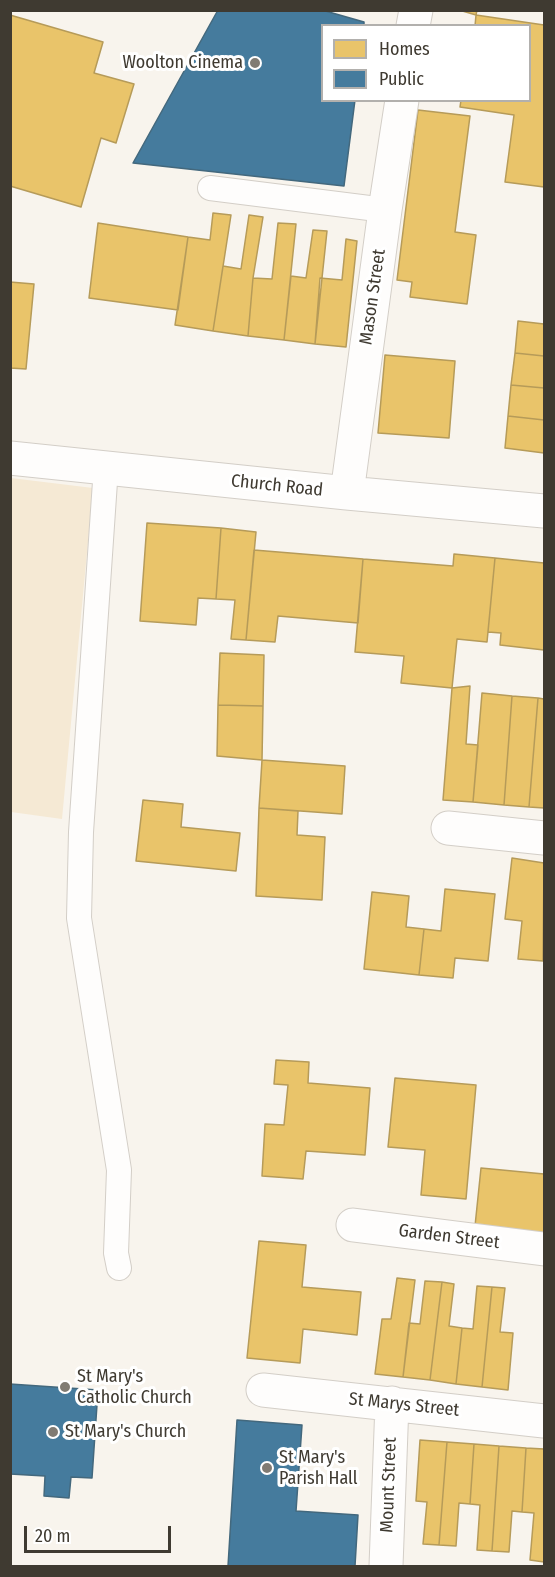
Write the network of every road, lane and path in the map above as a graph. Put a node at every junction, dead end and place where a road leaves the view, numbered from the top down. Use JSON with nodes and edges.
{"nodes":[{"id":1,"x":402,"y":102,"type":"edge"},
{"id":2,"x":210,"y":188,"type":"dead end"},
{"id":3,"x":385,"y":210,"type":"junction"},
{"id":4,"x":10,"y":458,"type":"edge"},
{"id":5,"x":105,"y":467,"type":"junction"},
{"id":6,"x":347,"y":493,"type":"junction"},
{"id":7,"x":544,"y":511,"type":"edge"},
{"id":8,"x":448,"y":828,"type":"dead end"},
{"id":9,"x":544,"y":838,"type":"edge"},
{"id":10,"x":353,"y":1225,"type":"dead end"},
{"id":11,"x":544,"y":1249,"type":"edge"},
{"id":12,"x":119,"y":1268,"type":"dead end"},
{"id":13,"x":263,"y":1390,"type":"dead end"},
{"id":14,"x":392,"y":1403,"type":"junction"},
{"id":15,"x":544,"y":1421,"type":"edge"},
{"id":16,"x":386,"y":1566,"type":"edge"}],
"edges":[{"from":1,"to":3,"type":"street","name":"Mason Street"},
{"from":2,"to":3,"type":"lane"},
{"from":3,"to":6,"type":"street","name":"Mason Street"},
{"from":4,"to":5,"type":"street","name":"Church Road"},
{"from":5,"to":6,"type":"street","name":"Church Road"},
{"from":5,"to":12,"type":"lane"},
{"from":6,"to":7,"type":"street","name":"Church Road"},
{"from":8,"to":9,"type":"street"},
{"from":10,"to":11,"type":"street","name":"Garden Street"},
{"from":13,"to":14,"type":"street","name":"St Marys Street"},
{"from":14,"to":15,"type":"street","name":"St Marys Street"},
{"from":14,"to":16,"type":"street","name":"Mount Street"}]}
